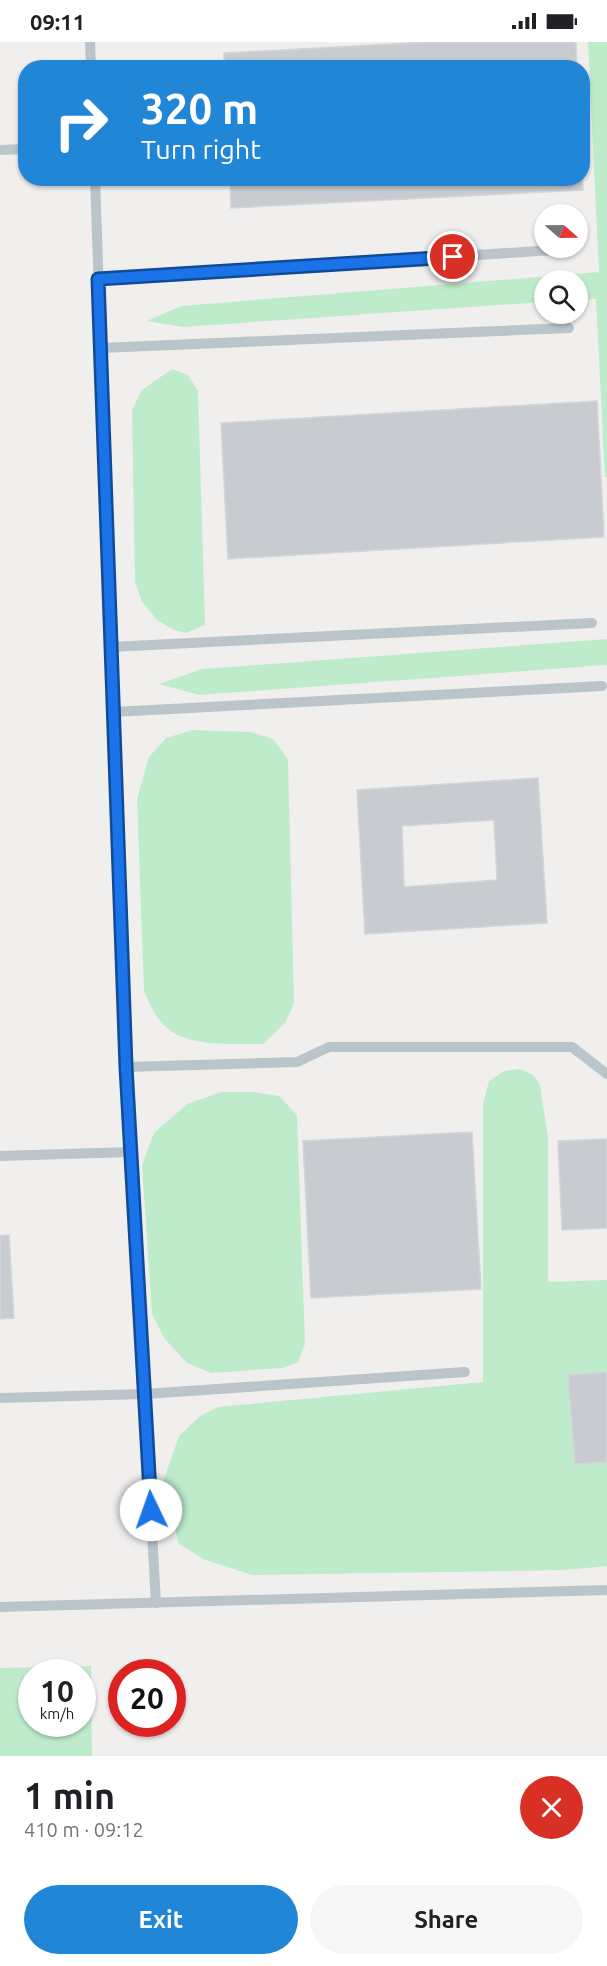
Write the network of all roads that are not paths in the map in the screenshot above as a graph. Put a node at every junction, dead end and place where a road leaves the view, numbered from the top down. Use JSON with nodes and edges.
{"nodes":[{"id":1,"x":90,"y":42,"type":"edge"},
{"id":2,"x":91,"y":60,"type":"edge"},
{"id":3,"x":0,"y":150,"type":"edge"},
{"id":4,"x":18,"y":150,"type":"edge"},
{"id":5,"x":95,"y":186,"type":"edge"},
{"id":6,"x":534,"y":251,"type":"edge"},
{"id":7,"x":98,"y":279,"type":"junction"},
{"id":8,"x":569,"y":328,"type":"dead end"},
{"id":9,"x":101,"y":348,"type":"junction"},
{"id":10,"x":592,"y":623,"type":"dead end"},
{"id":11,"x":111,"y":647,"type":"junction"},
{"id":12,"x":602,"y":686,"type":"dead end"},
{"id":13,"x":113,"y":712,"type":"junction"},
{"id":14,"x":126,"y":1067,"type":"junction"},
{"id":15,"x":607,"y":1074,"type":"edge"},
{"id":16,"x":130,"y":1152,"type":"junction"},
{"id":17,"x":0,"y":1156,"type":"edge"},
{"id":18,"x":465,"y":1372,"type":"dead end"},
{"id":19,"x":145,"y":1394,"type":"junction"},
{"id":20,"x":0,"y":1398,"type":"edge"},
{"id":21,"x":607,"y":1590,"type":"edge"},
{"id":22,"x":156,"y":1603,"type":"junction"},
{"id":23,"x":0,"y":1607,"type":"edge"}],
"edges":[{"from":1,"to":2,"type":"lane"},
{"from":3,"to":4,"type":"lane"},
{"from":5,"to":7,"type":"lane"},
{"from":6,"to":7,"type":"lane"},
{"from":7,"to":9,"type":"lane"},
{"from":8,"to":9,"type":"lane"},
{"from":9,"to":11,"type":"lane"},
{"from":10,"to":11,"type":"lane"},
{"from":11,"to":13,"type":"lane"},
{"from":12,"to":13,"type":"lane"},
{"from":13,"to":14,"type":"lane"},
{"from":14,"to":15,"type":"lane"},
{"from":14,"to":16,"type":"lane"},
{"from":16,"to":17,"type":"lane"},
{"from":16,"to":19,"type":"lane"},
{"from":18,"to":19,"type":"lane"},
{"from":19,"to":20,"type":"lane"},
{"from":19,"to":22,"type":"lane"},
{"from":21,"to":22,"type":"lane"},
{"from":22,"to":23,"type":"lane"}]}
